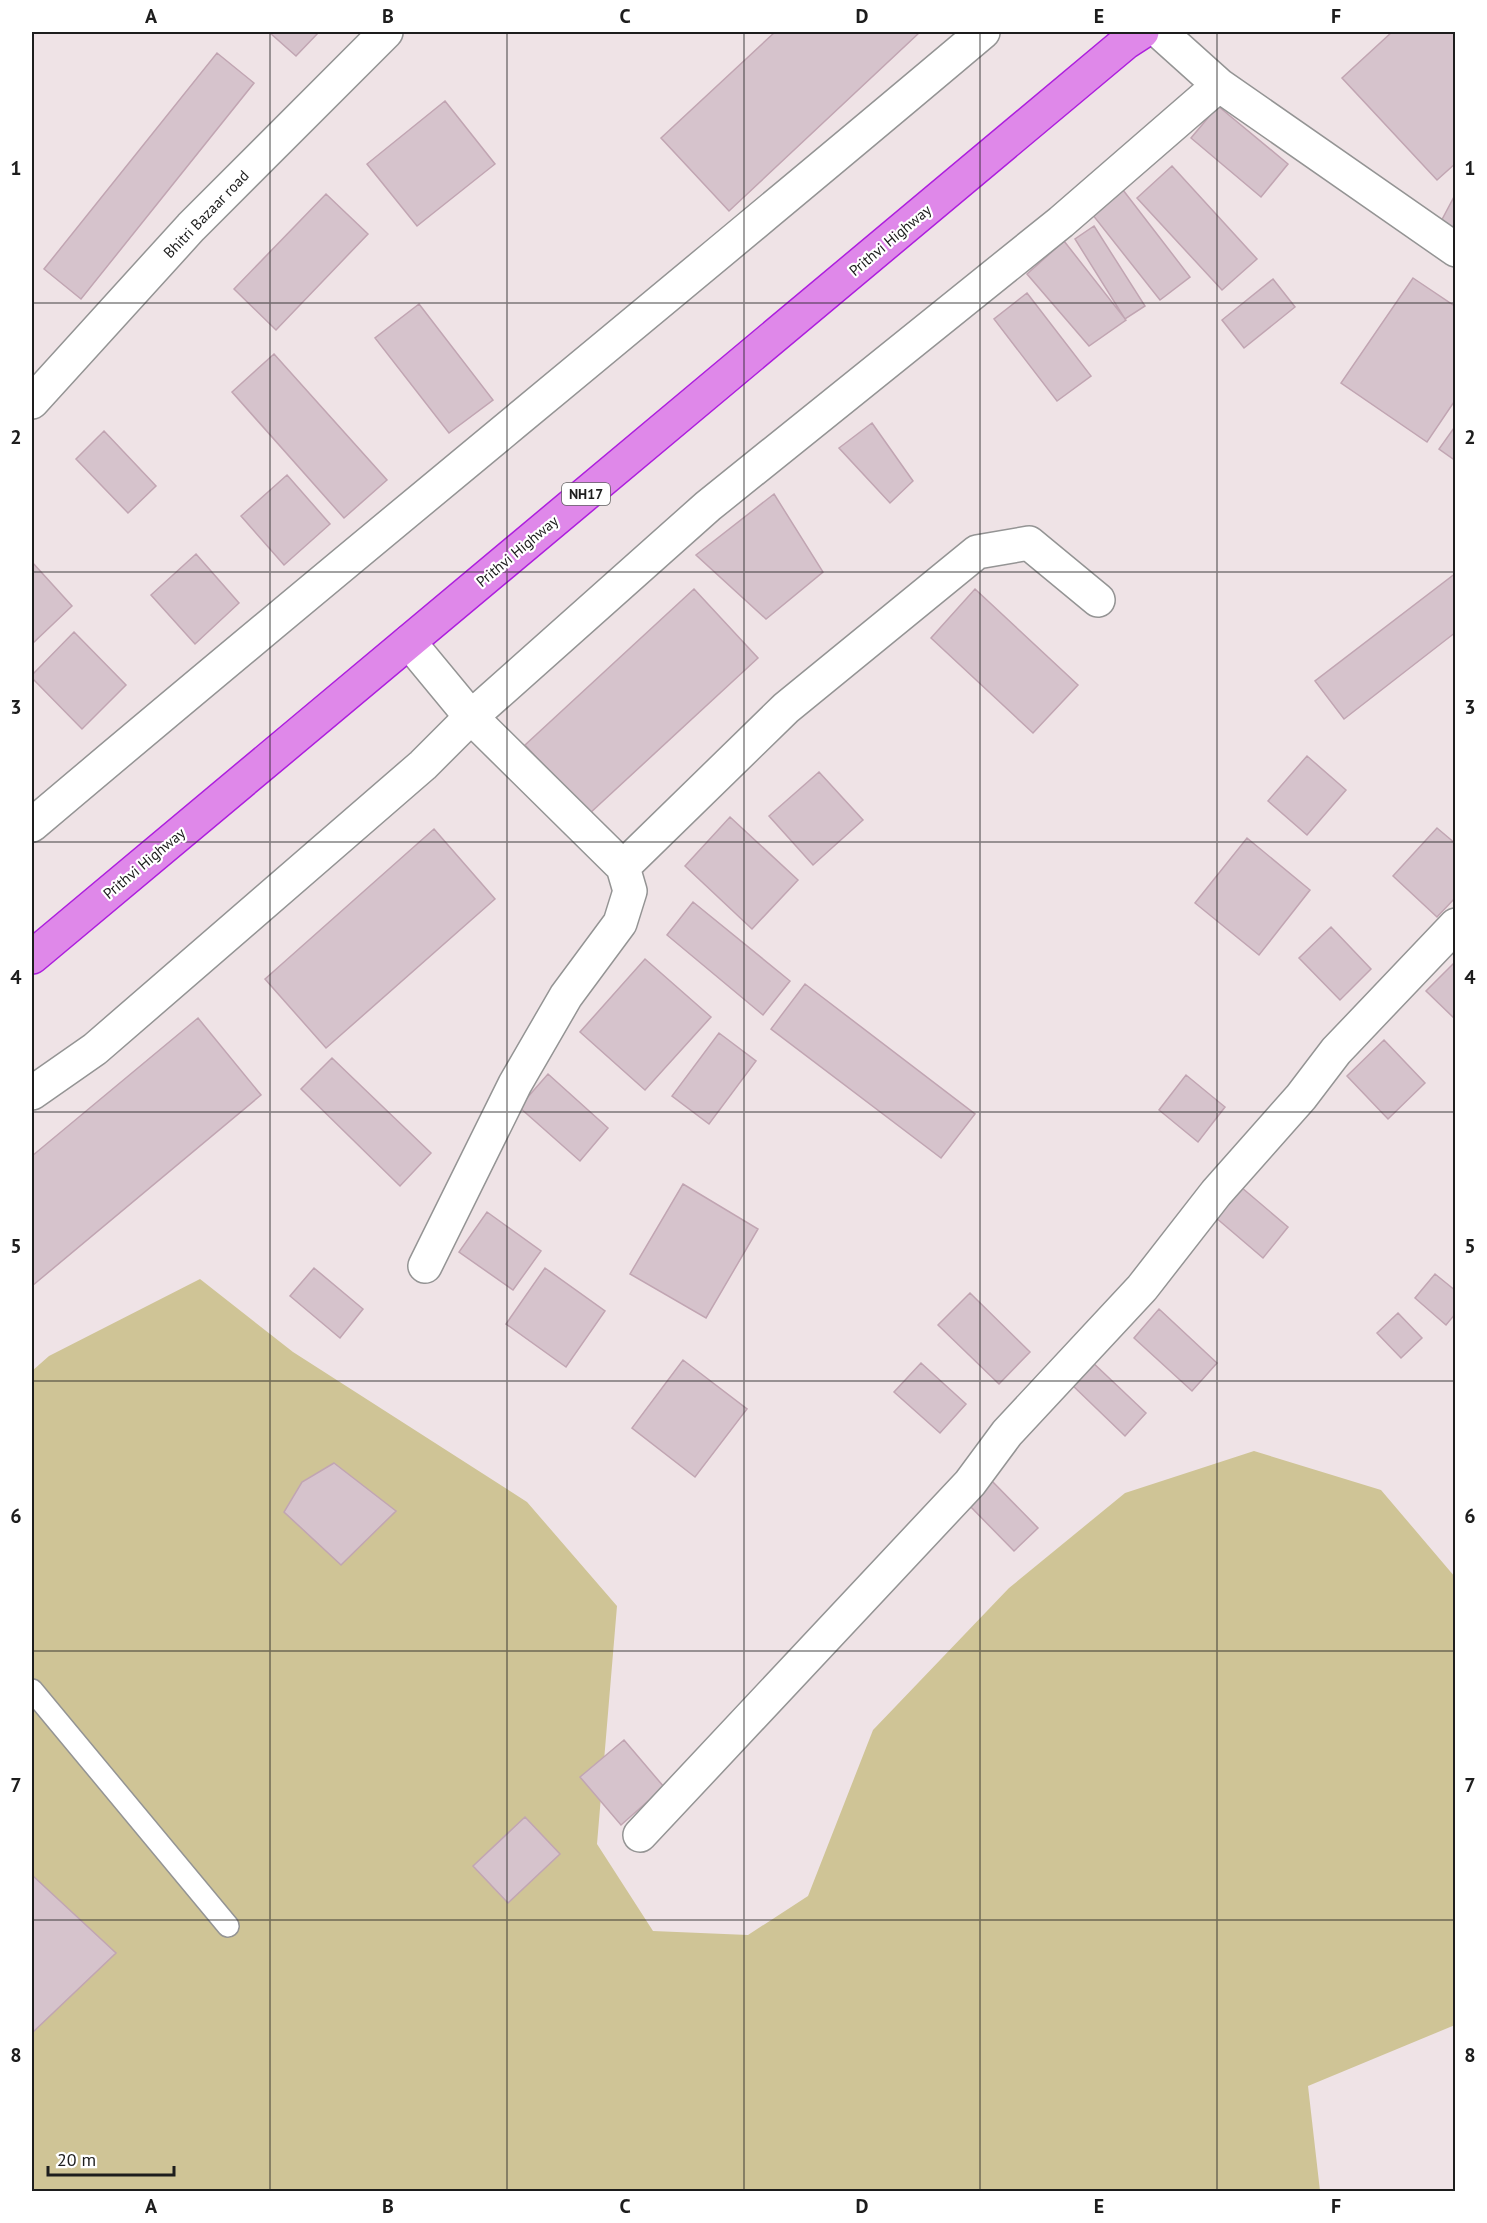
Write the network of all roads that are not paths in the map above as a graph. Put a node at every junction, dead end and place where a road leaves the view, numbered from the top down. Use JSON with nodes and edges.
{"nodes":[{"id":1,"x":386,"y":32,"type":"edge"},
{"id":2,"x":983,"y":32,"type":"edge"},
{"id":3,"x":1160,"y":32,"type":"edge"},
{"id":4,"x":1127,"y":35,"type":"edge"},
{"id":5,"x":1219,"y":85,"type":"junction"},
{"id":6,"x":1455,"y":250,"type":"edge"},
{"id":7,"x":32,"y":402,"type":"edge"},
{"id":8,"x":1098,"y":600,"type":"dead end"},
{"id":9,"x":409,"y":642,"type":"junction"},
{"id":10,"x":471,"y":717,"type":"junction"},
{"id":11,"x":32,"y":825,"type":"edge"},
{"id":12,"x":623,"y":867,"type":"junction"},
{"id":13,"x":1455,"y":925,"type":"edge"},
{"id":14,"x":32,"y":957,"type":"edge"},
{"id":15,"x":32,"y":1092,"type":"edge"},
{"id":16,"x":425,"y":1266,"type":"dead end"},
{"id":17,"x":32,"y":1690,"type":"edge"},
{"id":18,"x":640,"y":1835,"type":"dead end"},
{"id":19,"x":228,"y":1926,"type":"dead end"}],
"edges":[{"from":1,"to":7,"type":"street","name":"Bhitri Bazaar road"},
{"from":2,"to":11,"type":"street"},
{"from":3,"to":5,"type":"street"},
{"from":4,"to":9,"type":"highway","name":"Prithvi Highway","number":"NH17"},
{"from":5,"to":6,"type":"street"},
{"from":5,"to":10,"type":"street"},
{"from":8,"to":12,"type":"street"},
{"from":9,"to":10,"type":"street"},
{"from":9,"to":14,"type":"highway","name":"Prithvi Highway","number":"NH17"},
{"from":10,"to":12,"type":"street"},
{"from":10,"to":15,"type":"street"},
{"from":12,"to":16,"type":"street"},
{"from":13,"to":18,"type":"street"},
{"from":17,"to":19,"type":"lane"}]}
